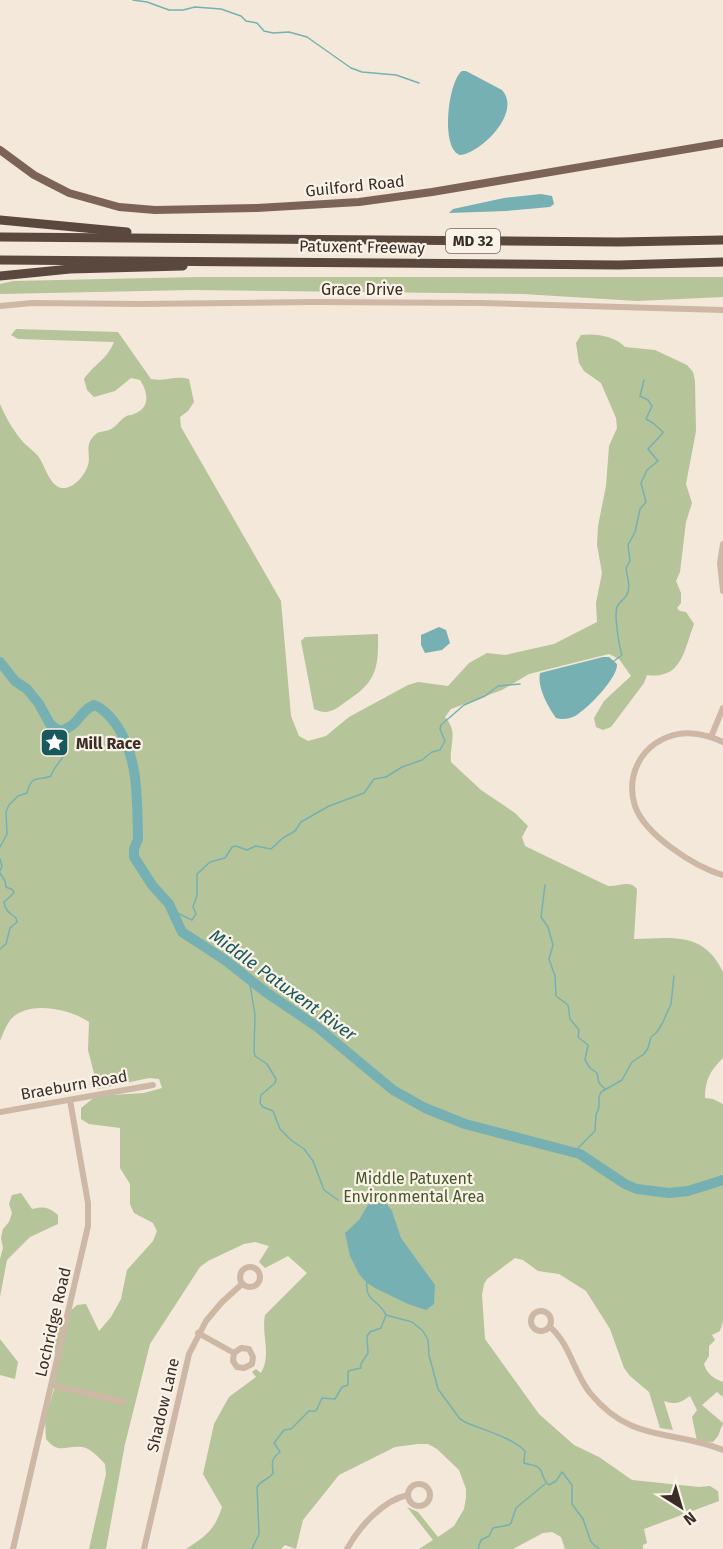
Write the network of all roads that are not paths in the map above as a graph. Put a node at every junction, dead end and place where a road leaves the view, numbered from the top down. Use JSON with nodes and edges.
{"nodes":[{"id":1,"x":723,"y":143,"type":"edge"},
{"id":2,"x":0,"y":150,"type":"edge"},
{"id":3,"x":0,"y":220,"type":"edge"},
{"id":4,"x":0,"y":237,"type":"edge"},
{"id":5,"x":222,"y":239,"type":"junction"},
{"id":6,"x":723,"y":240,"type":"edge"},
{"id":7,"x":0,"y":260,"type":"edge"},
{"id":8,"x":342,"y":262,"type":"junction"},
{"id":9,"x":723,"y":262,"type":"edge"},
{"id":10,"x":0,"y":276,"type":"edge"},
{"id":11,"x":0,"y":306,"type":"edge"},
{"id":12,"x":723,"y":310,"type":"edge"},
{"id":13,"x":723,"y":544,"type":"edge"},
{"id":14,"x":723,"y":589,"type":"edge"},
{"id":15,"x":723,"y":708,"type":"edge"},
{"id":16,"x":711,"y":737,"type":"junction"},
{"id":17,"x":723,"y":742,"type":"edge"},
{"id":18,"x":723,"y":875,"type":"edge"},
{"id":19,"x":153,"y":1085,"type":"dead end"},
{"id":20,"x":70,"y":1100,"type":"junction"},
{"id":21,"x":0,"y":1112,"type":"edge"},
{"id":22,"x":242,"y":1284,"type":"dead end"},
{"id":23,"x":550,"y":1327,"type":"dead end"},
{"id":24,"x":198,"y":1333,"type":"junction"},
{"id":25,"x":234,"y":1353,"type":"dead end"},
{"id":26,"x":52,"y":1385,"type":"junction"},
{"id":27,"x":124,"y":1402,"type":"dead end"},
{"id":28,"x":723,"y":1448,"type":"edge"},
{"id":29,"x":408,"y":1495,"type":"dead end"},
{"id":30,"x":13,"y":1549,"type":"edge"},
{"id":31,"x":144,"y":1549,"type":"edge"},
{"id":32,"x":347,"y":1549,"type":"edge"}],
"edges":[{"from":1,"to":2,"type":"main road","name":"Guilford Road"},
{"from":3,"to":5,"type":"highway"},
{"from":4,"to":5,"type":"highway","name":"Patuxent Freeway","number":"MD 32"},
{"from":5,"to":6,"type":"highway","name":"Patuxent Freeway","number":"MD 32"},
{"from":7,"to":8,"type":"highway","name":"Patuxent Freeway","number":"MD 32"},
{"from":8,"to":9,"type":"highway","name":"Patuxent Freeway","number":"MD 32"},
{"from":8,"to":10,"type":"highway"},
{"from":11,"to":12,"type":"street","name":"Grace Drive"},
{"from":13,"to":14,"type":"street"},
{"from":15,"to":16,"type":"street"},
{"from":16,"to":17,"type":"street"},
{"from":16,"to":18,"type":"street"},
{"from":19,"to":20,"type":"street","name":"Braeburn Road"},
{"from":20,"to":21,"type":"street","name":"Braeburn Road"},
{"from":20,"to":26,"type":"street","name":"Lochridge Road"},
{"from":22,"to":24,"type":"street","name":"Shadow Lane"},
{"from":23,"to":28,"type":"street"},
{"from":24,"to":25,"type":"street"},
{"from":24,"to":31,"type":"street","name":"Shadow Lane"},
{"from":26,"to":27,"type":"street"},
{"from":26,"to":30,"type":"street","name":"Lochridge Road"},
{"from":29,"to":32,"type":"street"}]}
